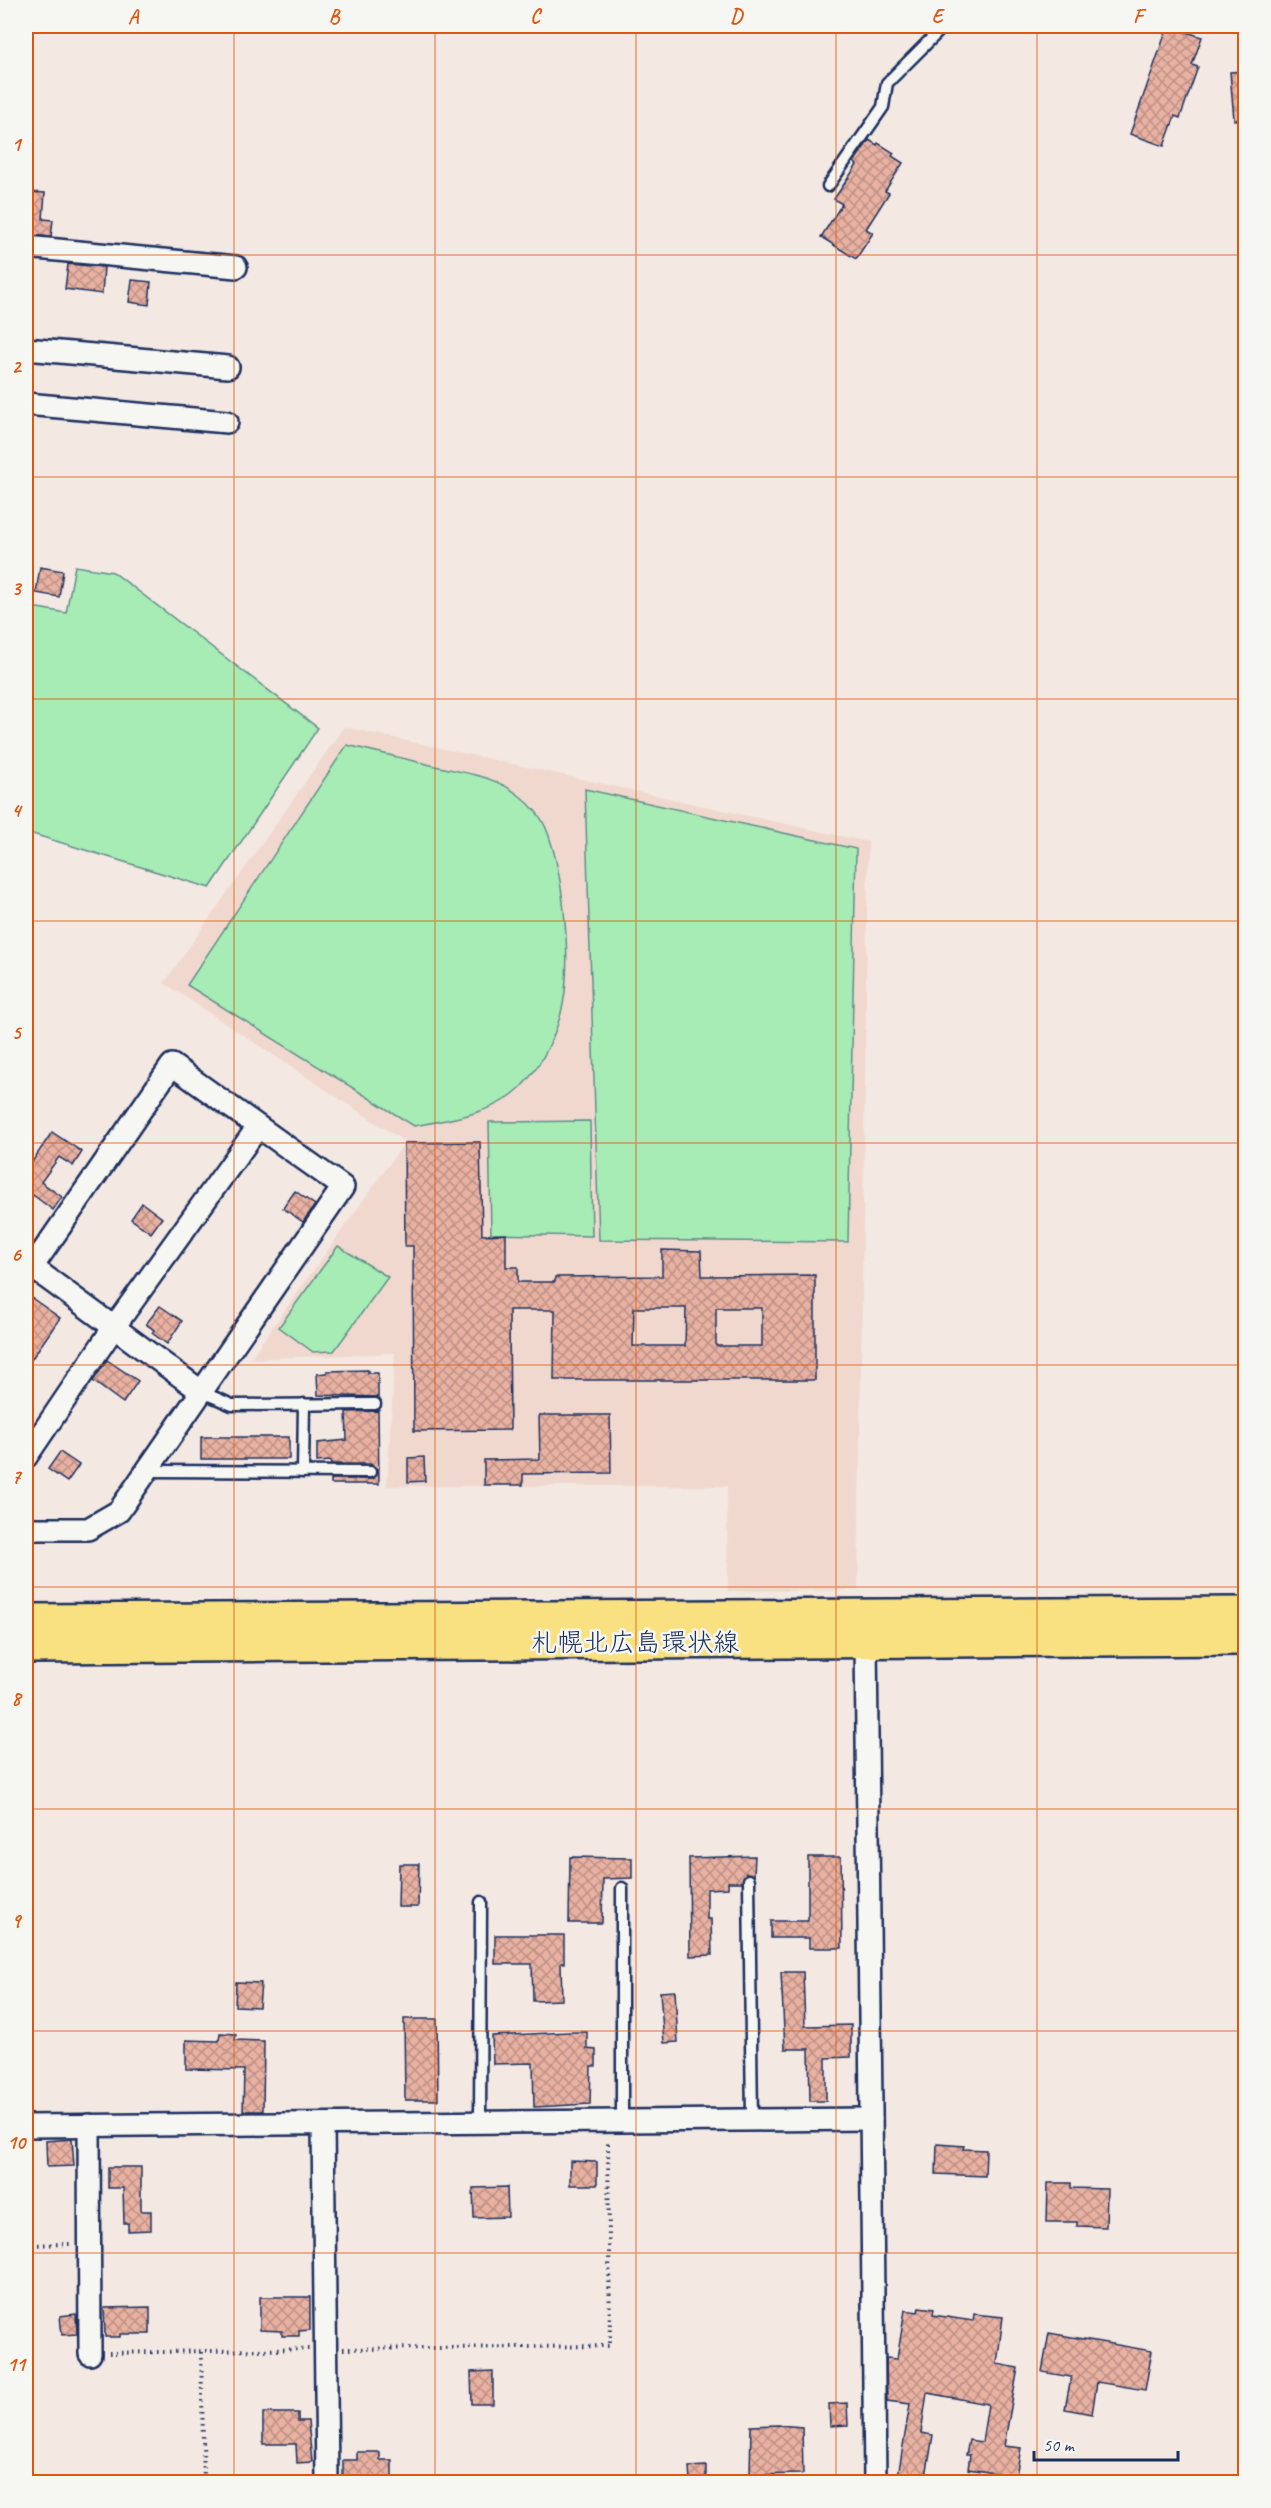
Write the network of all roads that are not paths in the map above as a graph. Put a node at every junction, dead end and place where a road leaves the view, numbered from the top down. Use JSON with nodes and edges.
{"nodes":[{"id":1,"x":944,"y":26,"type":"edge"},
{"id":2,"x":828,"y":186,"type":"dead end"},
{"id":3,"x":26,"y":247,"type":"edge"},
{"id":4,"x":236,"y":267,"type":"dead end"},
{"id":5,"x":26,"y":349,"type":"edge"},
{"id":6,"x":228,"y":368,"type":"dead end"},
{"id":7,"x":26,"y":404,"type":"edge"},
{"id":8,"x":227,"y":422,"type":"dead end"},
{"id":9,"x":258,"y":1127,"type":"junction"},
{"id":10,"x":29,"y":1271,"type":"edge"},
{"id":11,"x":114,"y":1328,"type":"junction"},
{"id":12,"x":202,"y":1392,"type":"junction"},
{"id":13,"x":304,"y":1404,"type":"junction"},
{"id":14,"x":375,"y":1404,"type":"dead end"},
{"id":15,"x":26,"y":1457,"type":"edge"},
{"id":16,"x":146,"y":1471,"type":"junction"},
{"id":17,"x":303,"y":1472,"type":"junction"},
{"id":18,"x":370,"y":1472,"type":"dead end"},
{"id":19,"x":26,"y":1529,"type":"edge"},
{"id":20,"x":1245,"y":1614,"type":"edge"},
{"id":21,"x":26,"y":1621,"type":"edge"},
{"id":22,"x":1245,"y":1638,"type":"edge"},
{"id":23,"x":866,"y":1640,"type":"junction"},
{"id":24,"x":26,"y":1646,"type":"edge"},
{"id":25,"x":749,"y":1880,"type":"dead end"},
{"id":26,"x":622,"y":1888,"type":"dead end"},
{"id":27,"x":481,"y":1902,"type":"dead end"},
{"id":28,"x":871,"y":2119,"type":"junction"},
{"id":29,"x":752,"y":2120,"type":"junction"},
{"id":30,"x":615,"y":2121,"type":"junction"},
{"id":31,"x":480,"y":2122,"type":"junction"},
{"id":32,"x":323,"y":2124,"type":"junction"},
{"id":33,"x":26,"y":2126,"type":"edge"},
{"id":34,"x":89,"y":2126,"type":"junction"},
{"id":35,"x":90,"y":2354,"type":"road end"},
{"id":36,"x":327,"y":2482,"type":"edge"},
{"id":37,"x":875,"y":2482,"type":"edge"}],
"edges":[{"from":1,"to":2,"type":"lane"},
{"from":3,"to":4,"type":"street"},
{"from":5,"to":6,"type":"street"},
{"from":7,"to":8,"type":"street"},
{"from":9,"to":10,"type":"street"},
{"from":9,"to":11,"type":"street"},
{"from":9,"to":12,"type":"street"},
{"from":10,"to":11,"type":"street"},
{"from":11,"to":12,"type":"street"},
{"from":11,"to":15,"type":"street"},
{"from":12,"to":13,"type":"lane"},
{"from":12,"to":16,"type":"street"},
{"from":13,"to":14,"type":"lane"},
{"from":13,"to":17,"type":"lane"},
{"from":16,"to":17,"type":"lane"},
{"from":16,"to":19,"type":"street"},
{"from":17,"to":18,"type":"lane"},
{"from":20,"to":21,"type":"main road","name":"札幌北広島環状線"},
{"from":22,"to":23,"type":"main road","name":"札幌北広島環状線"},
{"from":23,"to":24,"type":"main road","name":"札幌北広島環状線"},
{"from":23,"to":28,"type":"street"},
{"from":25,"to":29,"type":"lane"},
{"from":26,"to":30,"type":"lane"},
{"from":27,"to":31,"type":"lane"},
{"from":28,"to":29,"type":"street"},
{"from":28,"to":37,"type":"street"},
{"from":29,"to":30,"type":"street"},
{"from":30,"to":31,"type":"street"},
{"from":31,"to":32,"type":"street"},
{"from":32,"to":34,"type":"street"},
{"from":32,"to":36,"type":"street"},
{"from":33,"to":34,"type":"street"},
{"from":34,"to":35,"type":"street"}]}
